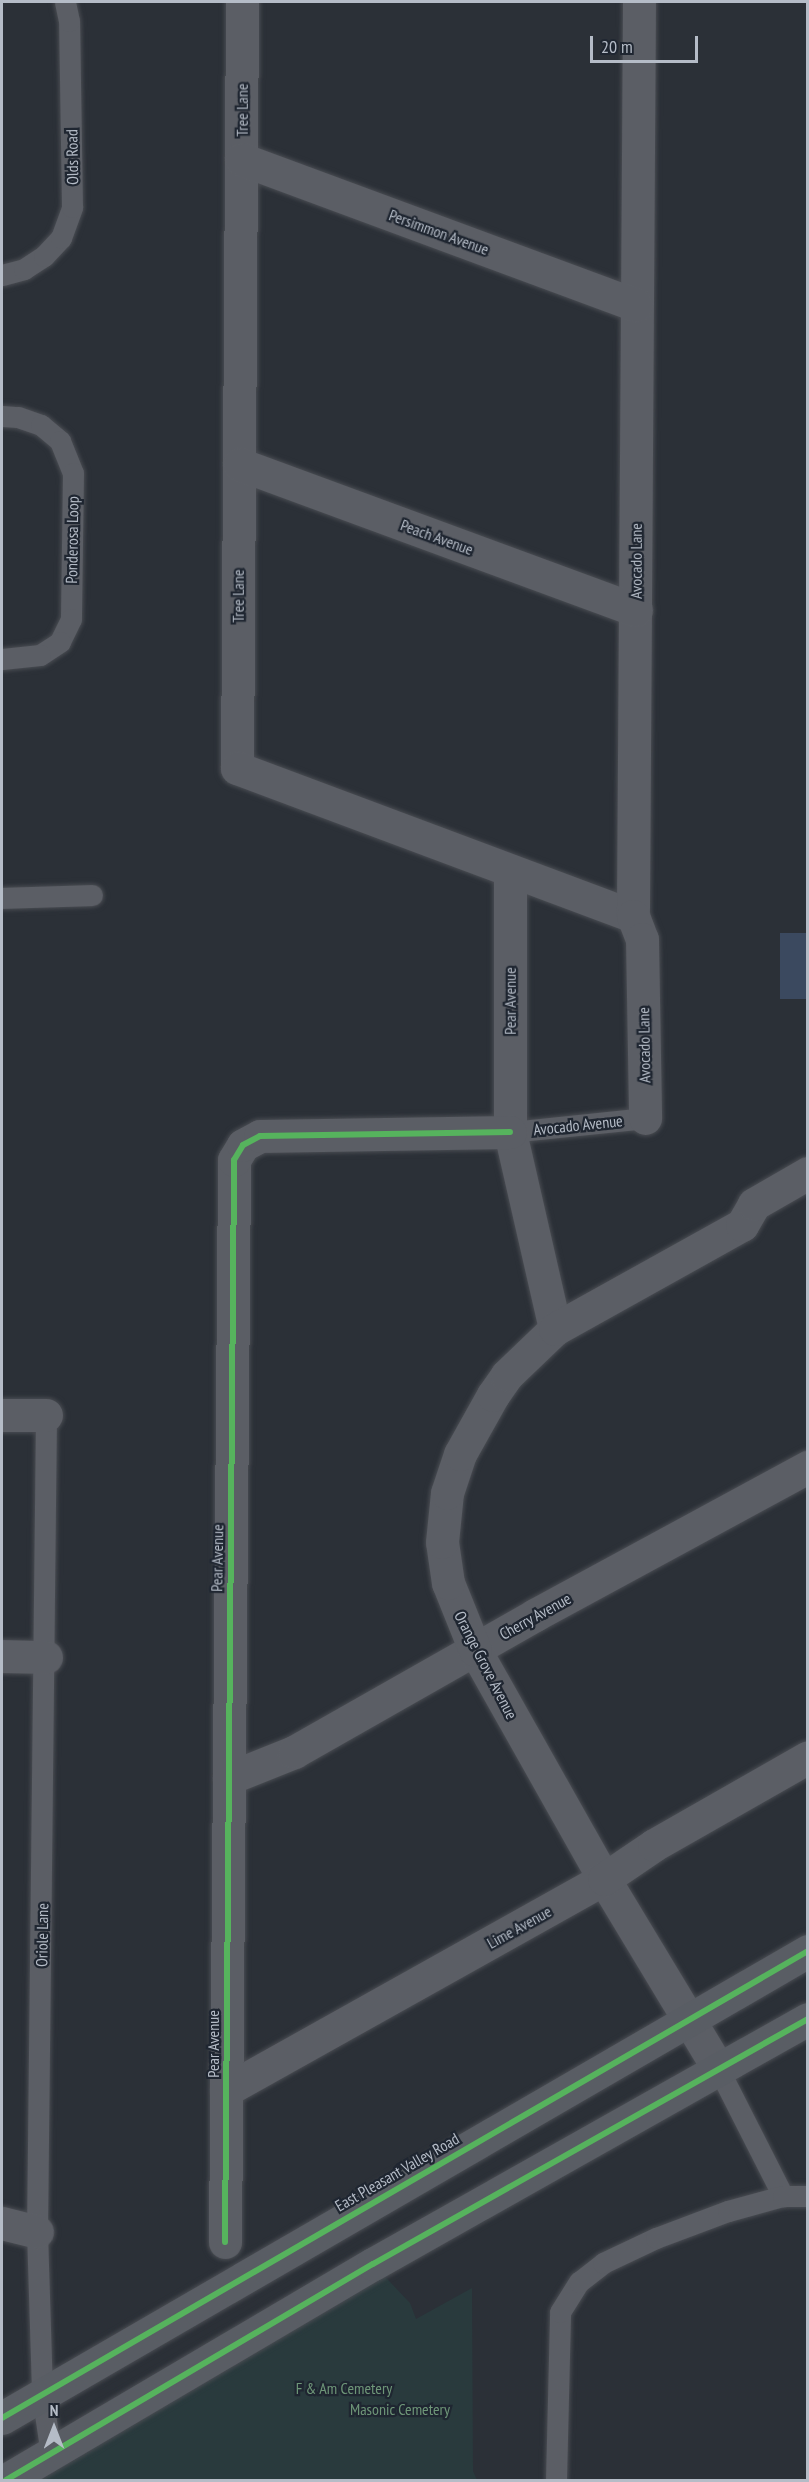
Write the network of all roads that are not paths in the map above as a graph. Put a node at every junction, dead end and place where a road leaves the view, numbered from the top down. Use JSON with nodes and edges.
{"nodes":[{"id":1,"x":65,"y":2,"type":"edge"},
{"id":2,"x":242,"y":2,"type":"edge"},
{"id":3,"x":639,"y":2,"type":"edge"},
{"id":4,"x":241,"y":159,"type":"junction"},
{"id":5,"x":2,"y":275,"type":"edge"},
{"id":6,"x":636,"y":305,"type":"junction"},
{"id":7,"x":2,"y":416,"type":"edge"},
{"id":8,"x":239,"y":464,"type":"junction"},
{"id":9,"x":636,"y":610,"type":"junction"},
{"id":10,"x":2,"y":659,"type":"edge"},
{"id":11,"x":510,"y":871,"type":"junction"},
{"id":12,"x":92,"y":895,"type":"dead end"},
{"id":13,"x":2,"y":898,"type":"edge"},
{"id":14,"x":633,"y":916,"type":"junction"},
{"id":15,"x":645,"y":1118,"type":"joint"},
{"id":16,"x":510,"y":1132,"type":"junction"},
{"id":17,"x":807,"y":1173,"type":"edge"},
{"id":18,"x":555,"y":1329,"type":"junction"},
{"id":19,"x":2,"y":1415,"type":"edge"},
{"id":20,"x":46,"y":1415,"type":"joint"},
{"id":21,"x":807,"y":1467,"type":"edge"},
{"id":22,"x":475,"y":1650,"type":"junction"},
{"id":23,"x":2,"y":1656,"type":"edge"},
{"id":24,"x":46,"y":1657,"type":"junction"},
{"id":25,"x":807,"y":1757,"type":"edge"},
{"id":26,"x":229,"y":1778,"type":"junction"},
{"id":27,"x":604,"y":1879,"type":"junction"},
{"id":28,"x":807,"y":1951,"type":"edge"},
{"id":29,"x":807,"y":2019,"type":"edge"},
{"id":30,"x":688,"y":2020,"type":"junction"},
{"id":31,"x":718,"y":2068,"type":"junction"},
{"id":32,"x":226,"y":2090,"type":"junction"},
{"id":33,"x":783,"y":2196,"type":"junction"},
{"id":34,"x":807,"y":2196,"type":"edge"},
{"id":35,"x":2,"y":2223,"type":"edge"},
{"id":36,"x":37,"y":2232,"type":"junction"},
{"id":37,"x":225,"y":2242,"type":"dead end"},
{"id":38,"x":42,"y":2394,"type":"junction"},
{"id":39,"x":2,"y":2418,"type":"edge"},
{"id":40,"x":51,"y":2454,"type":"junction"},
{"id":41,"x":6,"y":2481,"type":"edge"},
{"id":42,"x":556,"y":2481,"type":"edge"}],
"edges":[{"from":1,"to":5,"type":"lane","name":"Olds Road"},
{"from":2,"to":4,"type":"street","name":"Tree Lane"},
{"from":3,"to":6,"type":"street","name":"Avocado Lane"},
{"from":4,"to":6,"type":"street","name":"Persimmon Avenue"},
{"from":4,"to":8,"type":"street","name":"Tree Lane"},
{"from":6,"to":9,"type":"street","name":"Avocado Lane"},
{"from":7,"to":10,"type":"lane","name":"Ponderosa Loop"},
{"from":8,"to":9,"type":"street","name":"Peach Avenue"},
{"from":8,"to":11,"type":"street","name":"Tree Lane"},
{"from":9,"to":14,"type":"street","name":"Avocado Lane"},
{"from":11,"to":14,"type":"street","name":"Tree Lane"},
{"from":11,"to":16,"type":"street","name":"Pear Avenue"},
{"from":12,"to":13,"type":"lane"},
{"from":14,"to":15,"type":"street","name":"Avocado Lane"},
{"from":15,"to":16,"type":"lane","name":"Avocado Avenue"},
{"from":16,"to":18,"type":"street","name":"Pear Avenue"},
{"from":16,"to":26,"type":"street","name":"Pear Avenue"},
{"from":17,"to":18,"type":"street","name":"Orange Grove Avenue"},
{"from":18,"to":22,"type":"street","name":"Orange Grove Avenue"},
{"from":19,"to":20,"type":"street"},
{"from":20,"to":24,"type":"lane","name":"Oriole Lane"},
{"from":21,"to":22,"type":"street","name":"Cherry Avenue"},
{"from":22,"to":26,"type":"street","name":"Cherry Avenue"},
{"from":22,"to":27,"type":"street","name":"Orange Grove Avenue"},
{"from":23,"to":24,"type":"street"},
{"from":24,"to":36,"type":"lane","name":"Oriole Lane"},
{"from":25,"to":27,"type":"street","name":"Lime Avenue"},
{"from":26,"to":32,"type":"street","name":"Pear Avenue"},
{"from":27,"to":30,"type":"street","name":"Orange Grove Avenue"},
{"from":27,"to":32,"type":"street","name":"Lime Avenue"},
{"from":28,"to":30,"type":"main road","name":"East Pleasant Valley Road"},
{"from":29,"to":31,"type":"main road"},
{"from":30,"to":31,"type":"street","name":"Orange Grove Avenue"},
{"from":30,"to":38,"type":"main road","name":"East Pleasant Valley Road"},
{"from":31,"to":33,"type":"lane"},
{"from":31,"to":40,"type":"main road"},
{"from":32,"to":37,"type":"street","name":"Pear Avenue"},
{"from":33,"to":34,"type":"lane"},
{"from":33,"to":42,"type":"lane"},
{"from":35,"to":36,"type":"street"},
{"from":36,"to":38,"type":"lane","name":"Oriole Lane"},
{"from":38,"to":39,"type":"main road","name":"East Pleasant Valley Road"},
{"from":38,"to":40,"type":"lane","name":"Oriole Lane"},
{"from":40,"to":41,"type":"main road"}]}
